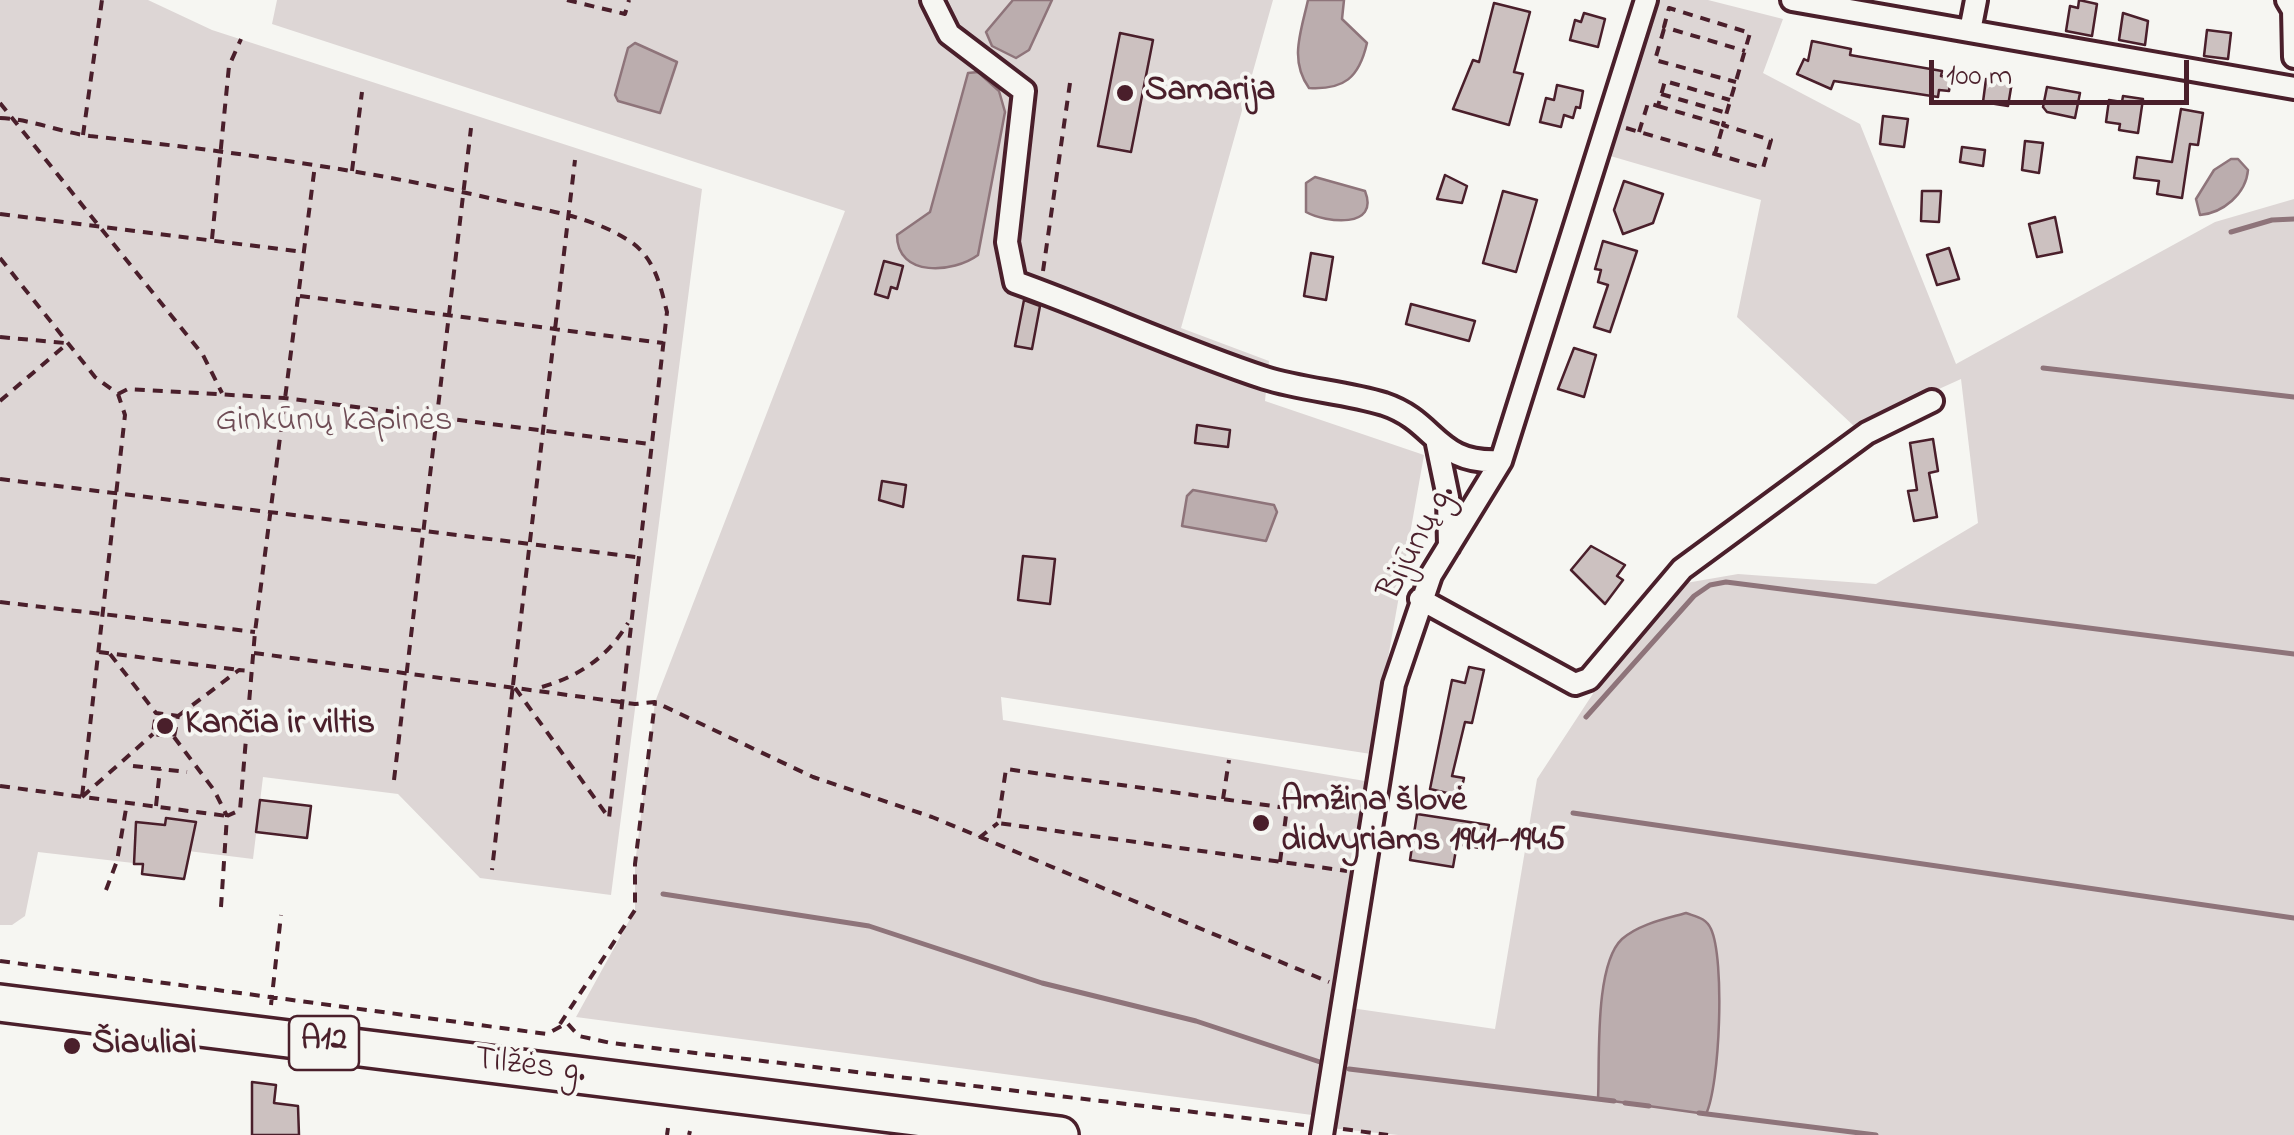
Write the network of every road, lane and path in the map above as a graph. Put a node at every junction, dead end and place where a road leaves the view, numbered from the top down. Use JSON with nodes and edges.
{"nodes":[{"id":1,"x":102,"y":0,"type":"edge"},
{"id":2,"x":566,"y":0,"type":"edge"},
{"id":3,"x":629,"y":0,"type":"edge"},
{"id":4,"x":932,"y":0,"type":"edge"},
{"id":5,"x":1646,"y":0,"type":"edge"},
{"id":6,"x":1792,"y":0,"type":"edge"},
{"id":7,"x":1976,"y":0,"type":"edge"},
{"id":8,"x":2287,"y":0,"type":"edge"},
{"id":9,"x":1664,"y":27,"type":"junction"},
{"id":10,"x":1970,"y":31,"type":"junction"},
{"id":11,"x":241,"y":39,"type":"dead end"},
{"id":12,"x":1745,"y":50,"type":"junction"},
{"id":13,"x":2294,"y":57,"type":"edge"},
{"id":14,"x":1736,"y":82,"type":"junction"},
{"id":15,"x":1070,"y":84,"type":"dead end"},
{"id":16,"x":2294,"y":88,"type":"edge"},
{"id":17,"x":362,"y":92,"type":"dead end"},
{"id":18,"x":1661,"y":94,"type":"junction"},
{"id":19,"x":1730,"y":100,"type":"junction"},
{"id":20,"x":0,"y":103,"type":"edge"},
{"id":21,"x":1658,"y":106,"type":"junction"},
{"id":22,"x":1726,"y":113,"type":"junction"},
{"id":23,"x":0,"y":118,"type":"edge"},
{"id":24,"x":13,"y":118,"type":"junction"},
{"id":25,"x":1608,"y":122,"type":"junction"},
{"id":26,"x":1723,"y":126,"type":"junction"},
{"id":27,"x":471,"y":128,"type":"dead end"},
{"id":28,"x":1640,"y":132,"type":"junction"},
{"id":29,"x":83,"y":135,"type":"junction"},
{"id":30,"x":222,"y":150,"type":"junction"},
{"id":31,"x":1714,"y":154,"type":"junction"},
{"id":32,"x":575,"y":160,"type":"dead end"},
{"id":33,"x":315,"y":165,"type":"junction"},
{"id":34,"x":352,"y":171,"type":"junction"},
{"id":35,"x":464,"y":192,"type":"junction"},
{"id":36,"x":0,"y":214,"type":"edge"},
{"id":37,"x":570,"y":216,"type":"junction"},
{"id":38,"x":97,"y":224,"type":"junction"},
{"id":39,"x":212,"y":239,"type":"junction"},
{"id":40,"x":303,"y":252,"type":"junction"},
{"id":41,"x":0,"y":258,"type":"edge"},
{"id":42,"x":1040,"y":291,"type":"junction"},
{"id":43,"x":300,"y":296,"type":"junction"},
{"id":44,"x":451,"y":316,"type":"junction"},
{"id":45,"x":558,"y":327,"type":"junction"},
{"id":46,"x":0,"y":337,"type":"edge"},
{"id":47,"x":68,"y":343,"type":"junction"},
{"id":48,"x":662,"y":343,"type":"junction"},
{"id":49,"x":222,"y":393,"type":"junction"},
{"id":50,"x":118,"y":394,"type":"junction"},
{"id":51,"x":284,"y":398,"type":"junction"},
{"id":52,"x":0,"y":401,"type":"edge"},
{"id":53,"x":1932,"y":402,"type":"dead end"},
{"id":54,"x":438,"y":415,"type":"junction"},
{"id":55,"x":545,"y":430,"type":"junction"},
{"id":56,"x":649,"y":444,"type":"junction"},
{"id":57,"x":1437,"y":444,"type":"junction"},
{"id":58,"x":1501,"y":461,"type":"junction"},
{"id":59,"x":0,"y":479,"type":"edge"},
{"id":60,"x":117,"y":493,"type":"junction"},
{"id":61,"x":269,"y":512,"type":"junction"},
{"id":62,"x":424,"y":529,"type":"junction"},
{"id":63,"x":532,"y":544,"type":"junction"},
{"id":64,"x":1449,"y":548,"type":"junction"},
{"id":65,"x":636,"y":557,"type":"junction"},
{"id":66,"x":1420,"y":598,"type":"junction"},
{"id":67,"x":0,"y":602,"type":"edge"},
{"id":68,"x":103,"y":615,"type":"junction"},
{"id":69,"x":630,"y":619,"type":"junction"},
{"id":70,"x":255,"y":632,"type":"junction"},
{"id":71,"x":99,"y":652,"type":"junction"},
{"id":72,"x":254,"y":653,"type":"junction"},
{"id":73,"x":110,"y":654,"type":"junction"},
{"id":74,"x":239,"y":670,"type":"junction"},
{"id":75,"x":252,"y":671,"type":"junction"},
{"id":76,"x":405,"y":671,"type":"junction"},
{"id":77,"x":513,"y":685,"type":"junction"},
{"id":78,"x":538,"y":689,"type":"junction"},
{"id":79,"x":622,"y":701,"type":"junction"},
{"id":80,"x":655,"y":702,"type":"junction"},
{"id":81,"x":156,"y":713,"type":"junction"},
{"id":82,"x":178,"y":716,"type":"junction"},
{"id":83,"x":153,"y":734,"type":"junction"},
{"id":84,"x":174,"y":737,"type":"junction"},
{"id":85,"x":1229,"y":760,"type":"dead end"},
{"id":86,"x":133,"y":766,"type":"dead end"},
{"id":87,"x":160,"y":768,"type":"junction"},
{"id":88,"x":187,"y":772,"type":"dead end"},
{"id":89,"x":394,"y":780,"type":"dead end"},
{"id":90,"x":0,"y":786,"type":"edge"},
{"id":91,"x":82,"y":797,"type":"junction"},
{"id":92,"x":1223,"y":799,"type":"junction"},
{"id":93,"x":128,"y":802,"type":"junction"},
{"id":94,"x":156,"y":806,"type":"junction"},
{"id":95,"x":227,"y":816,"type":"junction"},
{"id":96,"x":998,"y":823,"type":"junction"},
{"id":97,"x":978,"y":838,"type":"junction"},
{"id":98,"x":1280,"y":862,"type":"junction"},
{"id":99,"x":492,"y":870,"type":"dead end"},
{"id":100,"x":1362,"y":873,"type":"junction"},
{"id":101,"x":106,"y":890,"type":"dead end"},
{"id":102,"x":222,"y":908,"type":"dead end"},
{"id":103,"x":281,"y":915,"type":"dead end"},
{"id":104,"x":0,"y":962,"type":"edge"},
{"id":105,"x":1343,"y":988,"type":"junction"},
{"id":106,"x":270,"y":995,"type":"junction"},
{"id":107,"x":0,"y":1005,"type":"edge"},
{"id":108,"x":271,"y":1006,"type":"dead end"},
{"id":109,"x":560,"y":1024,"type":"junction"},
{"id":110,"x":668,"y":1128,"type":"dead end"},
{"id":111,"x":1322,"y":1131,"type":"edge"},
{"id":112,"x":667,"y":1135,"type":"edge"},
{"id":113,"x":1060,"y":1135,"type":"edge"},
{"id":114,"x":1388,"y":1135,"type":"edge"}],
"edges":[{"from":1,"to":29,"type":"path"},
{"from":2,"to":3,"type":"path"},
{"from":4,"to":42,"type":"street"},
{"from":5,"to":25,"type":"street","name":"Bijūnų g."},
{"from":6,"to":10,"type":"street"},
{"from":7,"to":10,"type":"street"},
{"from":8,"to":13,"type":"street"},
{"from":9,"to":12,"type":"path"},
{"from":9,"to":12,"type":"path"},
{"from":9,"to":14,"type":"path"},
{"from":10,"to":16,"type":"street"},
{"from":11,"to":30,"type":"path"},
{"from":12,"to":14,"type":"path"},
{"from":14,"to":19,"type":"path"},
{"from":15,"to":42,"type":"path"},
{"from":17,"to":34,"type":"path"},
{"from":18,"to":19,"type":"path"},
{"from":18,"to":21,"type":"path"},
{"from":18,"to":22,"type":"path"},
{"from":19,"to":22,"type":"path"},
{"from":20,"to":24,"type":"path"},
{"from":21,"to":26,"type":"path"},
{"from":21,"to":28,"type":"path"},
{"from":22,"to":26,"type":"path"},
{"from":23,"to":24,"type":"path"},
{"from":24,"to":29,"type":"path"},
{"from":24,"to":38,"type":"path"},
{"from":25,"to":28,"type":"path"},
{"from":25,"to":58,"type":"street","name":"Bijūnų g."},
{"from":26,"to":31,"type":"path"},
{"from":26,"to":31,"type":"path"},
{"from":27,"to":35,"type":"path"},
{"from":28,"to":31,"type":"path"},
{"from":29,"to":30,"type":"path"},
{"from":30,"to":33,"type":"path"},
{"from":30,"to":39,"type":"path"},
{"from":32,"to":37,"type":"path"},
{"from":33,"to":34,"type":"path"},
{"from":33,"to":40,"type":"path"},
{"from":34,"to":35,"type":"path"},
{"from":35,"to":37,"type":"path"},
{"from":35,"to":44,"type":"path"},
{"from":36,"to":38,"type":"path"},
{"from":37,"to":45,"type":"path"},
{"from":37,"to":48,"type":"path"},
{"from":38,"to":39,"type":"path"},
{"from":38,"to":49,"type":"path"},
{"from":39,"to":40,"type":"path"},
{"from":40,"to":43,"type":"path"},
{"from":41,"to":47,"type":"path"},
{"from":42,"to":57,"type":"street"},
{"from":43,"to":44,"type":"path"},
{"from":43,"to":51,"type":"path"},
{"from":44,"to":45,"type":"path"},
{"from":44,"to":54,"type":"path"},
{"from":45,"to":48,"type":"path"},
{"from":45,"to":55,"type":"path"},
{"from":46,"to":47,"type":"path"},
{"from":47,"to":50,"type":"path"},
{"from":47,"to":52,"type":"path"},
{"from":48,"to":56,"type":"path"},
{"from":49,"to":50,"type":"path"},
{"from":49,"to":51,"type":"path"},
{"from":50,"to":60,"type":"path"},
{"from":51,"to":54,"type":"path"},
{"from":51,"to":61,"type":"path"},
{"from":53,"to":66,"type":"street"},
{"from":54,"to":55,"type":"path"},
{"from":54,"to":62,"type":"path"},
{"from":55,"to":56,"type":"path"},
{"from":55,"to":63,"type":"path"},
{"from":56,"to":65,"type":"path"},
{"from":57,"to":58,"type":"street"},
{"from":57,"to":64,"type":"street"},
{"from":58,"to":64,"type":"street","name":"Bijūnų g."},
{"from":59,"to":60,"type":"path"},
{"from":60,"to":61,"type":"path"},
{"from":60,"to":68,"type":"path"},
{"from":61,"to":62,"type":"path"},
{"from":61,"to":70,"type":"path"},
{"from":62,"to":63,"type":"path"},
{"from":62,"to":76,"type":"path"},
{"from":63,"to":65,"type":"path"},
{"from":63,"to":77,"type":"path"},
{"from":64,"to":66,"type":"street","name":"Bijūnų g."},
{"from":65,"to":69,"type":"path"},
{"from":66,"to":100,"type":"street","name":"Bijūnų g."},
{"from":67,"to":68,"type":"path"},
{"from":68,"to":70,"type":"path"},
{"from":68,"to":71,"type":"path"},
{"from":69,"to":78,"type":"path"},
{"from":69,"to":79,"type":"path"},
{"from":70,"to":72,"type":"path"},
{"from":71,"to":73,"type":"path"},
{"from":71,"to":91,"type":"path"},
{"from":72,"to":75,"type":"path"},
{"from":72,"to":76,"type":"path"},
{"from":73,"to":74,"type":"path"},
{"from":73,"to":81,"type":"path"},
{"from":74,"to":75,"type":"path"},
{"from":74,"to":82,"type":"path"},
{"from":75,"to":95,"type":"path"},
{"from":76,"to":77,"type":"path"},
{"from":76,"to":89,"type":"path"},
{"from":77,"to":78,"type":"path"},
{"from":77,"to":79,"type":"path"},
{"from":77,"to":99,"type":"path"},
{"from":78,"to":79,"type":"path"},
{"from":79,"to":80,"type":"path"},
{"from":80,"to":97,"type":"path"},
{"from":80,"to":109,"type":"path"},
{"from":81,"to":82,"type":"path"},
{"from":81,"to":83,"type":"path"},
{"from":82,"to":84,"type":"path"},
{"from":83,"to":84,"type":"path"},
{"from":83,"to":91,"type":"path"},
{"from":84,"to":95,"type":"path"},
{"from":85,"to":92,"type":"path"},
{"from":86,"to":87,"type":"path"},
{"from":87,"to":88,"type":"path"},
{"from":87,"to":94,"type":"path"},
{"from":90,"to":91,"type":"path"},
{"from":91,"to":93,"type":"path"},
{"from":92,"to":96,"type":"path"},
{"from":92,"to":98,"type":"path"},
{"from":93,"to":94,"type":"path"},
{"from":93,"to":101,"type":"path"},
{"from":94,"to":95,"type":"path"},
{"from":95,"to":102,"type":"path"},
{"from":96,"to":97,"type":"path"},
{"from":96,"to":98,"type":"path"},
{"from":97,"to":105,"type":"path"},
{"from":98,"to":100,"type":"path"},
{"from":100,"to":105,"type":"street","name":"Bijūnų g."},
{"from":103,"to":106,"type":"path"},
{"from":104,"to":106,"type":"path"},
{"from":105,"to":111,"type":"street","name":"Bijūnų g."},
{"from":106,"to":108,"type":"path"},
{"from":106,"to":109,"type":"path"},
{"from":107,"to":113,"type":"highway","name":"Tilžės g.","number":"A12"},
{"from":109,"to":111,"type":"path"},
{"from":110,"to":112,"type":"path"},
{"from":111,"to":114,"type":"path"}]}
